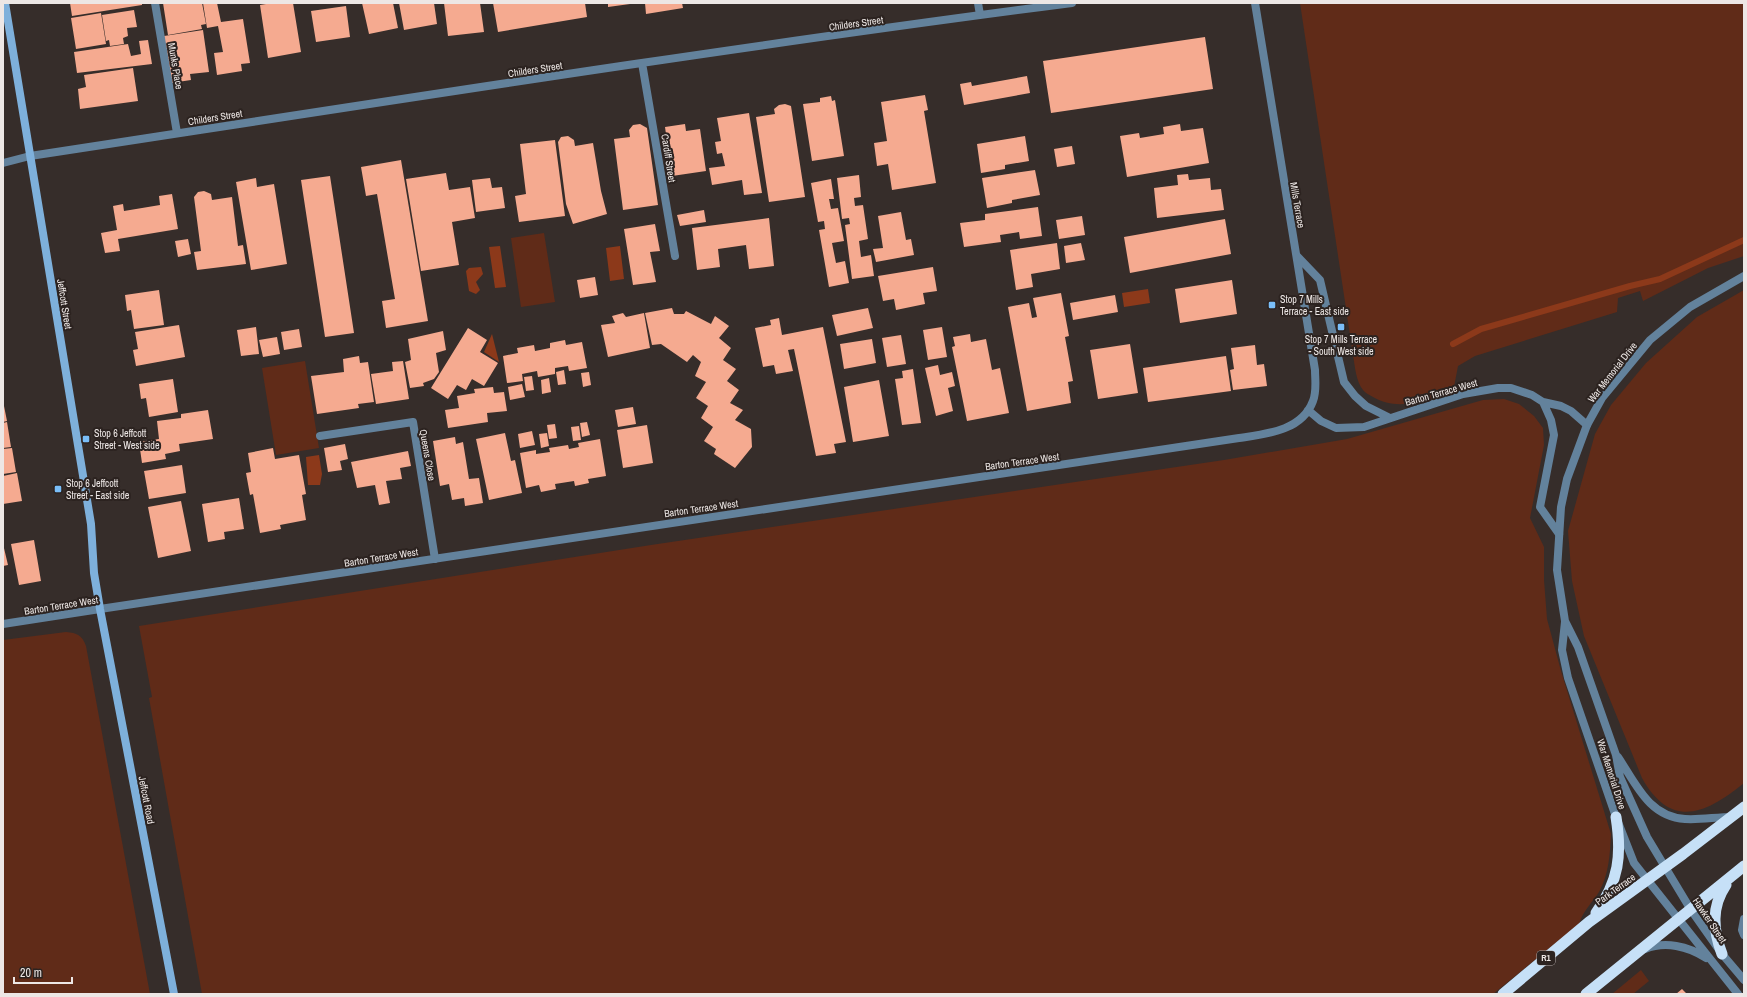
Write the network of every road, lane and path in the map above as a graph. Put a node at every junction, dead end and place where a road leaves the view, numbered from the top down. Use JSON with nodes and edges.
{"nodes":[{"id":1,"x":5,"y":3,"type":"edge"},
{"id":2,"x":155,"y":3,"type":"edge"},
{"id":3,"x":978,"y":3,"type":"edge"},
{"id":4,"x":1072,"y":3,"type":"edge"},
{"id":5,"x":1254,"y":3,"type":"edge"},
{"id":6,"x":980,"y":15,"type":"junction"},
{"id":7,"x":642,"y":63,"type":"junction"},
{"id":8,"x":177,"y":133,"type":"junction"},
{"id":9,"x":30,"y":156,"type":"junction"},
{"id":10,"x":3,"y":163,"type":"edge"},
{"id":11,"x":675,"y":256,"type":"dead end"},
{"id":12,"x":1297,"y":256,"type":"junction"},
{"id":13,"x":1744,"y":276,"type":"edge"},
{"id":14,"x":1544,"y":402,"type":"junction"},
{"id":15,"x":1308,"y":410,"type":"junction"},
{"id":16,"x":1390,"y":418,"type":"junction"},
{"id":17,"x":1587,"y":425,"type":"junction"},
{"id":18,"x":320,"y":436,"type":"dead end"},
{"id":19,"x":1559,"y":534,"type":"junction"},
{"id":20,"x":435,"y":559,"type":"junction"},
{"id":21,"x":100,"y":609,"type":"junction"},
{"id":22,"x":1565,"y":621,"type":"junction"},
{"id":23,"x":3,"y":624,"type":"edge"},
{"id":24,"x":1616,"y":755,"type":"junction"},
{"id":25,"x":1744,"y":807,"type":"edge"},
{"id":26,"x":1616,"y":817,"type":"junction"},
{"id":27,"x":1733,"y":817,"type":"junction"},
{"id":28,"x":1744,"y":866,"type":"edge"},
{"id":29,"x":1665,"y":867,"type":"junction"},
{"id":30,"x":1730,"y":878,"type":"junction"},
{"id":31,"x":1646,"y":880,"type":"junction"},
{"id":32,"x":1691,"y":910,"type":"junction"},
{"id":33,"x":1744,"y":919,"type":"edge"},
{"id":34,"x":1678,"y":920,"type":"junction"},
{"id":35,"x":1590,"y":922,"type":"junction"},
{"id":36,"x":1743,"y":933,"type":"edge"},
{"id":37,"x":1637,"y":952,"type":"junction"},
{"id":38,"x":1722,"y":954,"type":"junction"},
{"id":39,"x":1715,"y":964,"type":"junction"},
{"id":40,"x":1744,"y":980,"type":"edge"},
{"id":41,"x":174,"y":994,"type":"edge"},
{"id":42,"x":1503,"y":994,"type":"edge"},
{"id":43,"x":1586,"y":994,"type":"edge"},
{"id":44,"x":1738,"y":994,"type":"edge"}],
"edges":[{"from":1,"to":9,"type":"main road","name":"Jeffcott Street"},
{"from":2,"to":8,"type":"street","name":"Munks Place"},
{"from":3,"to":6,"type":"street"},
{"from":4,"to":6,"type":"street","name":"Childers Street"},
{"from":5,"to":12,"type":"street","name":"Mills Terrace"},
{"from":6,"to":7,"type":"street","name":"Childers Street"},
{"from":7,"to":8,"type":"street","name":"Childers Street"},
{"from":7,"to":11,"type":"street","name":"Cardiff Street"},
{"from":8,"to":9,"type":"street","name":"Childers Street"},
{"from":9,"to":10,"type":"street","name":"Childers Street"},
{"from":9,"to":21,"type":"main road","name":"Jeffcott Street"},
{"from":12,"to":15,"type":"street","name":"Mills Terrace"},
{"from":12,"to":16,"type":"street"},
{"from":13,"to":17,"type":"street","name":"War Memorial Drive"},
{"from":14,"to":16,"type":"street","name":"Barton Terrace West"},
{"from":14,"to":17,"type":"street","name":"Barton Terrace West"},
{"from":14,"to":19,"type":"street"},
{"from":15,"to":16,"type":"street","name":"Barton Terrace West"},
{"from":15,"to":20,"type":"street","name":"Barton Terrace West"},
{"from":17,"to":19,"type":"street","name":"War Memorial Drive"},
{"from":18,"to":20,"type":"street","name":"Queens Close"},
{"from":19,"to":22,"type":"street","name":"War Memorial Drive"},
{"from":20,"to":21,"type":"street","name":"Barton Terrace West"},
{"from":21,"to":23,"type":"street","name":"Barton Terrace West"},
{"from":21,"to":41,"type":"main road","name":"Jeffcott Road"},
{"from":22,"to":24,"type":"street","name":"War Memorial Drive"},
{"from":22,"to":26,"type":"street","name":"War Memorial Drive"},
{"from":24,"to":27,"type":"street"},
{"from":24,"to":29,"type":"street","name":"War Memorial Drive"},
{"from":25,"to":27,"type":"highway","name":"Park Terrace","number":"R1"},
{"from":26,"to":31,"type":"street","name":"War Memorial Drive"},
{"from":26,"to":35,"type":"highway"},
{"from":27,"to":29,"type":"highway","name":"Park Terrace","number":"R1"},
{"from":28,"to":30,"type":"highway"},
{"from":29,"to":31,"type":"highway","name":"Park Terrace","number":"R1"},
{"from":29,"to":32,"type":"street","name":"Hawker Street"},
{"from":30,"to":32,"type":"highway"},
{"from":30,"to":38,"type":"highway"},
{"from":31,"to":34,"type":"street","name":"War Memorial Drive"},
{"from":31,"to":35,"type":"highway","name":"Park Terrace","number":"R1"},
{"from":32,"to":34,"type":"highway"},
{"from":32,"to":38,"type":"street","name":"Hawker Street"},
{"from":33,"to":36,"type":"street"},
{"from":34,"to":37,"type":"highway"},
{"from":34,"to":39,"type":"street"},
{"from":35,"to":42,"type":"highway","name":"Park Terrace","number":"R1"},
{"from":37,"to":39,"type":"street"},
{"from":37,"to":43,"type":"highway"},
{"from":38,"to":40,"type":"street","name":"Hawker Street"},
{"from":39,"to":44,"type":"street"}]}
